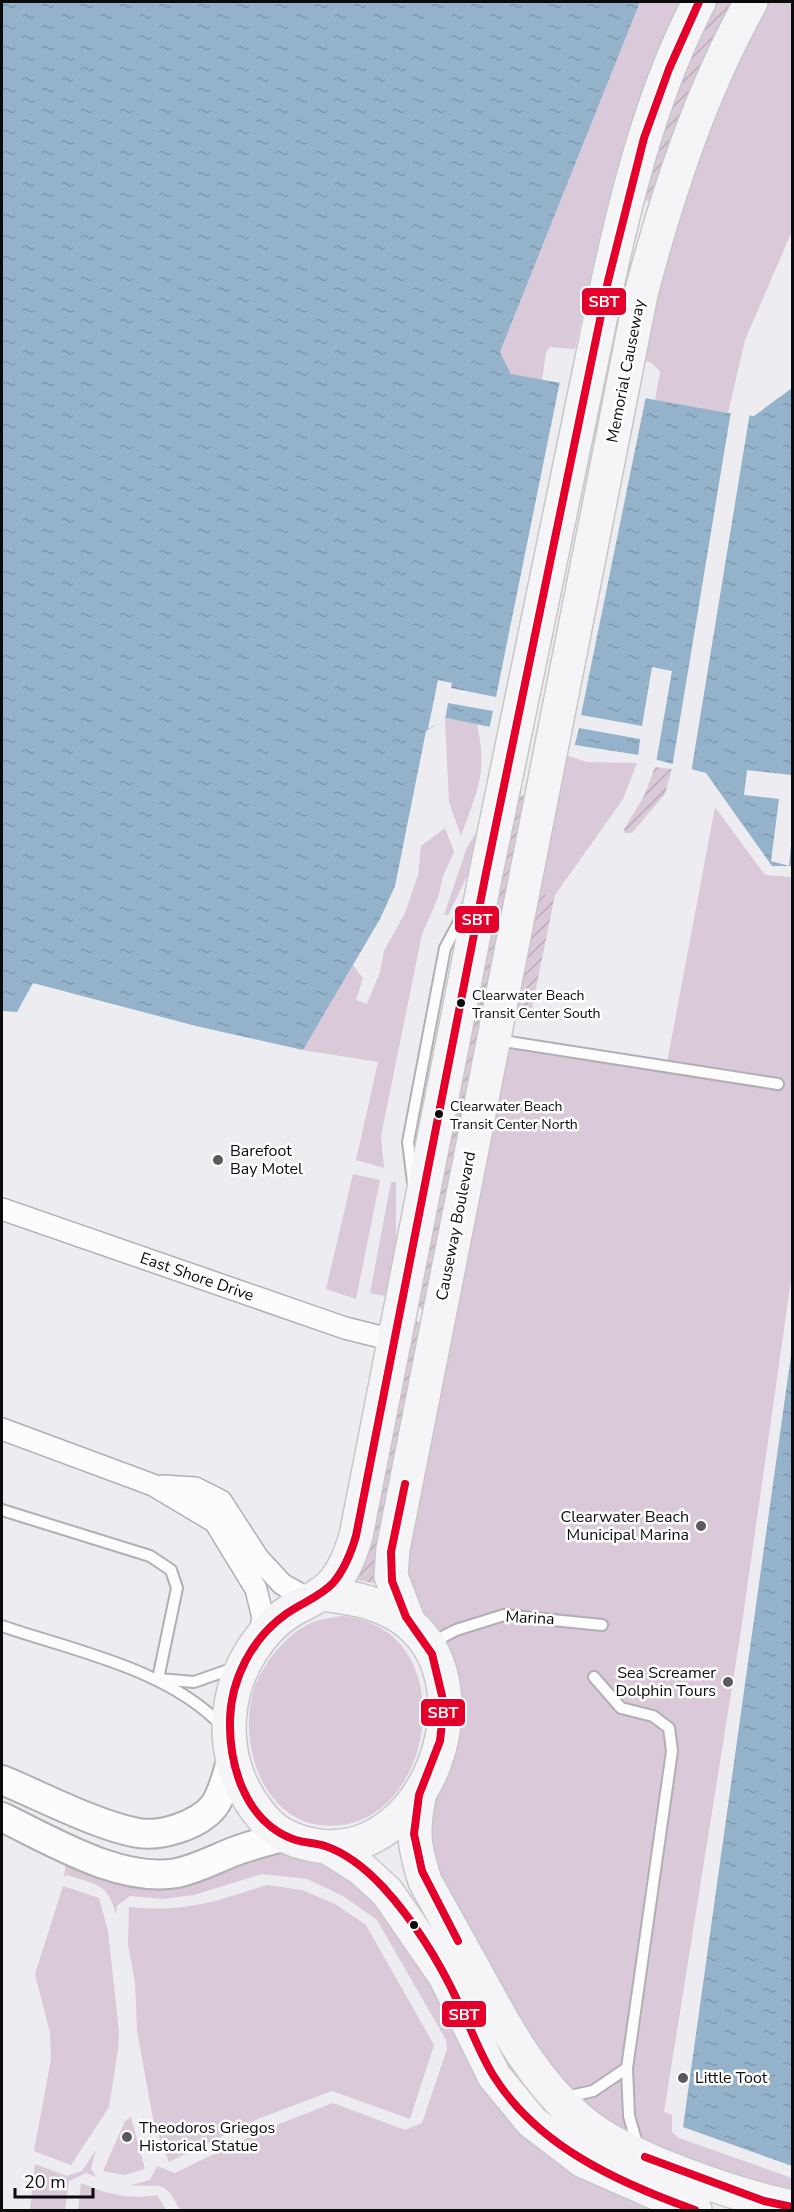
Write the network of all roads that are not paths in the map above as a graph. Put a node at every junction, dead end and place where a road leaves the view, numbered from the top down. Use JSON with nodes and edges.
{"nodes":[{"id":1,"x":699,"y":2,"type":"edge"},
{"id":2,"x":751,"y":2,"type":"edge"},
{"id":3,"x":550,"y":756,"type":"joint"},
{"id":4,"x":493,"y":1040,"type":"junction"},
{"id":5,"x":778,"y":1084,"type":"dead end"},
{"id":6,"x":2,"y":1209,"type":"edge"},
{"id":7,"x":393,"y":1340,"type":"junction"},
{"id":8,"x":2,"y":1429,"type":"edge"},
{"id":9,"x":153,"y":1485,"type":"junction"},
{"id":10,"x":2,"y":1510,"type":"edge"},
{"id":11,"x":315,"y":1597,"type":"junction"},
{"id":12,"x":602,"y":1625,"type":"dead end"},
{"id":13,"x":2,"y":1626,"type":"edge"},
{"id":14,"x":418,"y":1634,"type":"junction"},
{"id":15,"x":251,"y":1653,"type":"junction"},
{"id":16,"x":594,"y":1677,"type":"dead end"},
{"id":17,"x":158,"y":1679,"type":"junction"},
{"id":18,"x":231,"y":1746,"type":"junction"},
{"id":19,"x":2,"y":1780,"type":"edge"},
{"id":20,"x":419,"y":1797,"type":"junction"},
{"id":21,"x":2,"y":1817,"type":"edge"},
{"id":22,"x":285,"y":1836,"type":"junction"},
{"id":23,"x":327,"y":1847,"type":"junction"},
{"id":24,"x":627,"y":2068,"type":"junction"},
{"id":25,"x":558,"y":2098,"type":"junction"},
{"id":26,"x":642,"y":2156,"type":"junction"},
{"id":27,"x":792,"y":2207,"type":"edge"},
{"id":28,"x":695,"y":2211,"type":"edge"}],
"edges":[{"from":1,"to":7,"type":"main road"},
{"from":2,"to":3,"type":"main road","name":"Memorial Causeway"},
{"from":3,"to":4,"type":"main road","name":"Causeway Boulevard"},
{"from":4,"to":5,"type":"lane"},
{"from":4,"to":14,"type":"main road","name":"Causeway Boulevard"},
{"from":6,"to":7,"type":"street","name":"East Shore Drive"},
{"from":7,"to":11,"type":"main road"},
{"from":8,"to":9,"type":"street"},
{"from":9,"to":11,"type":"street"},
{"from":9,"to":15,"type":"street"},
{"from":10,"to":17,"type":"lane"},
{"from":11,"to":14,"type":"main road"},
{"from":11,"to":15,"type":"main road"},
{"from":12,"to":14,"type":"lane","name":"Marina"},
{"from":13,"to":17,"type":"lane"},
{"from":14,"to":20,"type":"main road","name":"Causeway Boulevard"},
{"from":15,"to":17,"type":"lane"},
{"from":15,"to":18,"type":"main road"},
{"from":16,"to":24,"type":"lane"},
{"from":17,"to":18,"type":"lane"},
{"from":18,"to":19,"type":"street"},
{"from":18,"to":22,"type":"main road"},
{"from":20,"to":23,"type":"main road"},
{"from":20,"to":25,"type":"main road"},
{"from":21,"to":22,"type":"street"},
{"from":22,"to":23,"type":"main road"},
{"from":23,"to":28,"type":"main road"},
{"from":24,"to":25,"type":"lane"},
{"from":24,"to":26,"type":"lane"},
{"from":25,"to":26,"type":"main road"},
{"from":26,"to":27,"type":"main road"}]}
